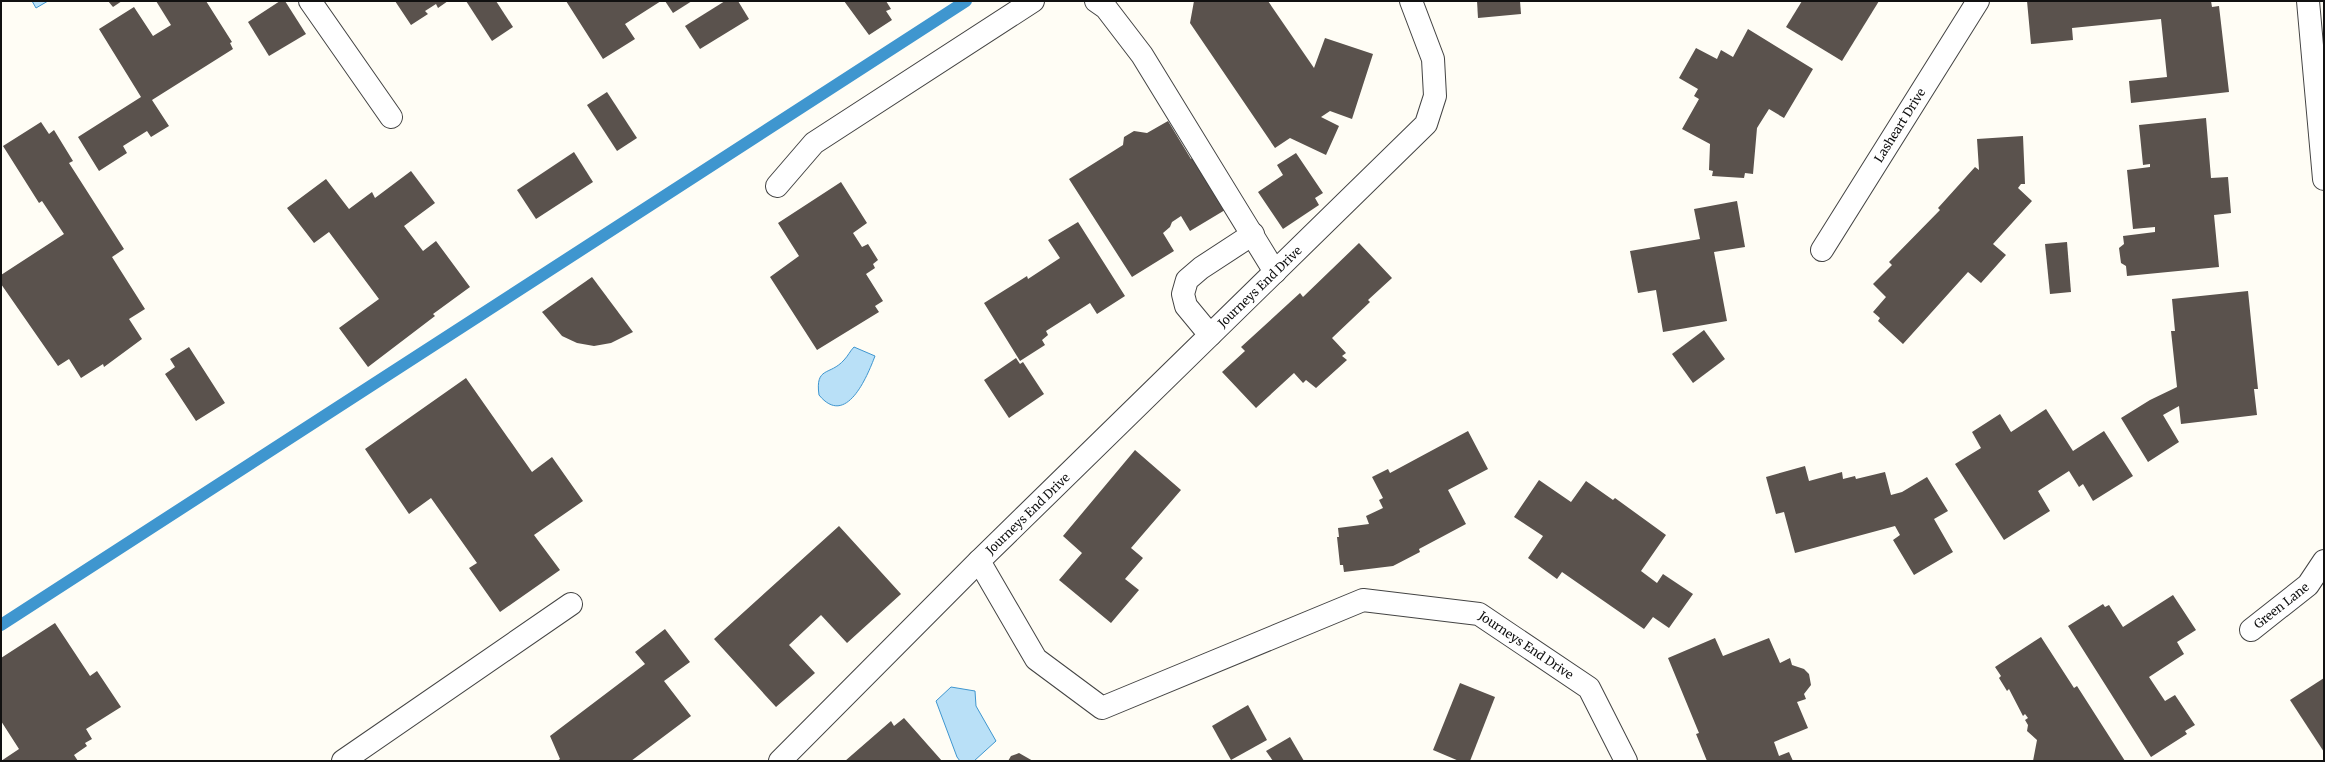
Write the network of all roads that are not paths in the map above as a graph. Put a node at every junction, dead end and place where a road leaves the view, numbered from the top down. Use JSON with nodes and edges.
{"nodes":[{"id":1,"x":310,"y":1,"type":"edge"},
{"id":2,"x":1032,"y":1,"type":"edge"},
{"id":3,"x":1096,"y":1,"type":"edge"},
{"id":4,"x":1411,"y":1,"type":"edge"},
{"id":5,"x":1978,"y":1,"type":"edge"},
{"id":6,"x":2308,"y":1,"type":"edge"},
{"id":7,"x":391,"y":117,"type":"dead end"},
{"id":8,"x":2324,"y":179,"type":"edge"},
{"id":9,"x":778,"y":186,"type":"dead end"},
{"id":10,"x":1253,"y":234,"type":"junction"},
{"id":11,"x":1822,"y":250,"type":"dead end"},
{"id":12,"x":1275,"y":272,"type":"junction"},
{"id":13,"x":1210,"y":335,"type":"junction"},
{"id":14,"x":2324,"y":560,"type":"edge"},
{"id":15,"x":979,"y":561,"type":"junction"},
{"id":16,"x":571,"y":604,"type":"dead end"},
{"id":17,"x":2251,"y":630,"type":"dead end"},
{"id":18,"x":343,"y":761,"type":"edge"},
{"id":19,"x":780,"y":761,"type":"edge"},
{"id":20,"x":1626,"y":761,"type":"edge"}],
"edges":[{"from":1,"to":7,"type":"street"},
{"from":2,"to":9,"type":"street"},
{"from":3,"to":10,"type":"street"},
{"from":4,"to":12,"type":"street","name":"Journeys End Drive"},
{"from":5,"to":11,"type":"street","name":"Lasheart Drive"},
{"from":6,"to":8,"type":"street"},
{"from":10,"to":12,"type":"street"},
{"from":10,"to":13,"type":"street"},
{"from":12,"to":13,"type":"street","name":"Journeys End Drive"},
{"from":13,"to":15,"type":"street","name":"Journeys End Drive"},
{"from":14,"to":17,"type":"street","name":"Green Lane"},
{"from":15,"to":19,"type":"street"},
{"from":15,"to":20,"type":"street","name":"Journeys End Drive"},
{"from":16,"to":18,"type":"street"}]}
